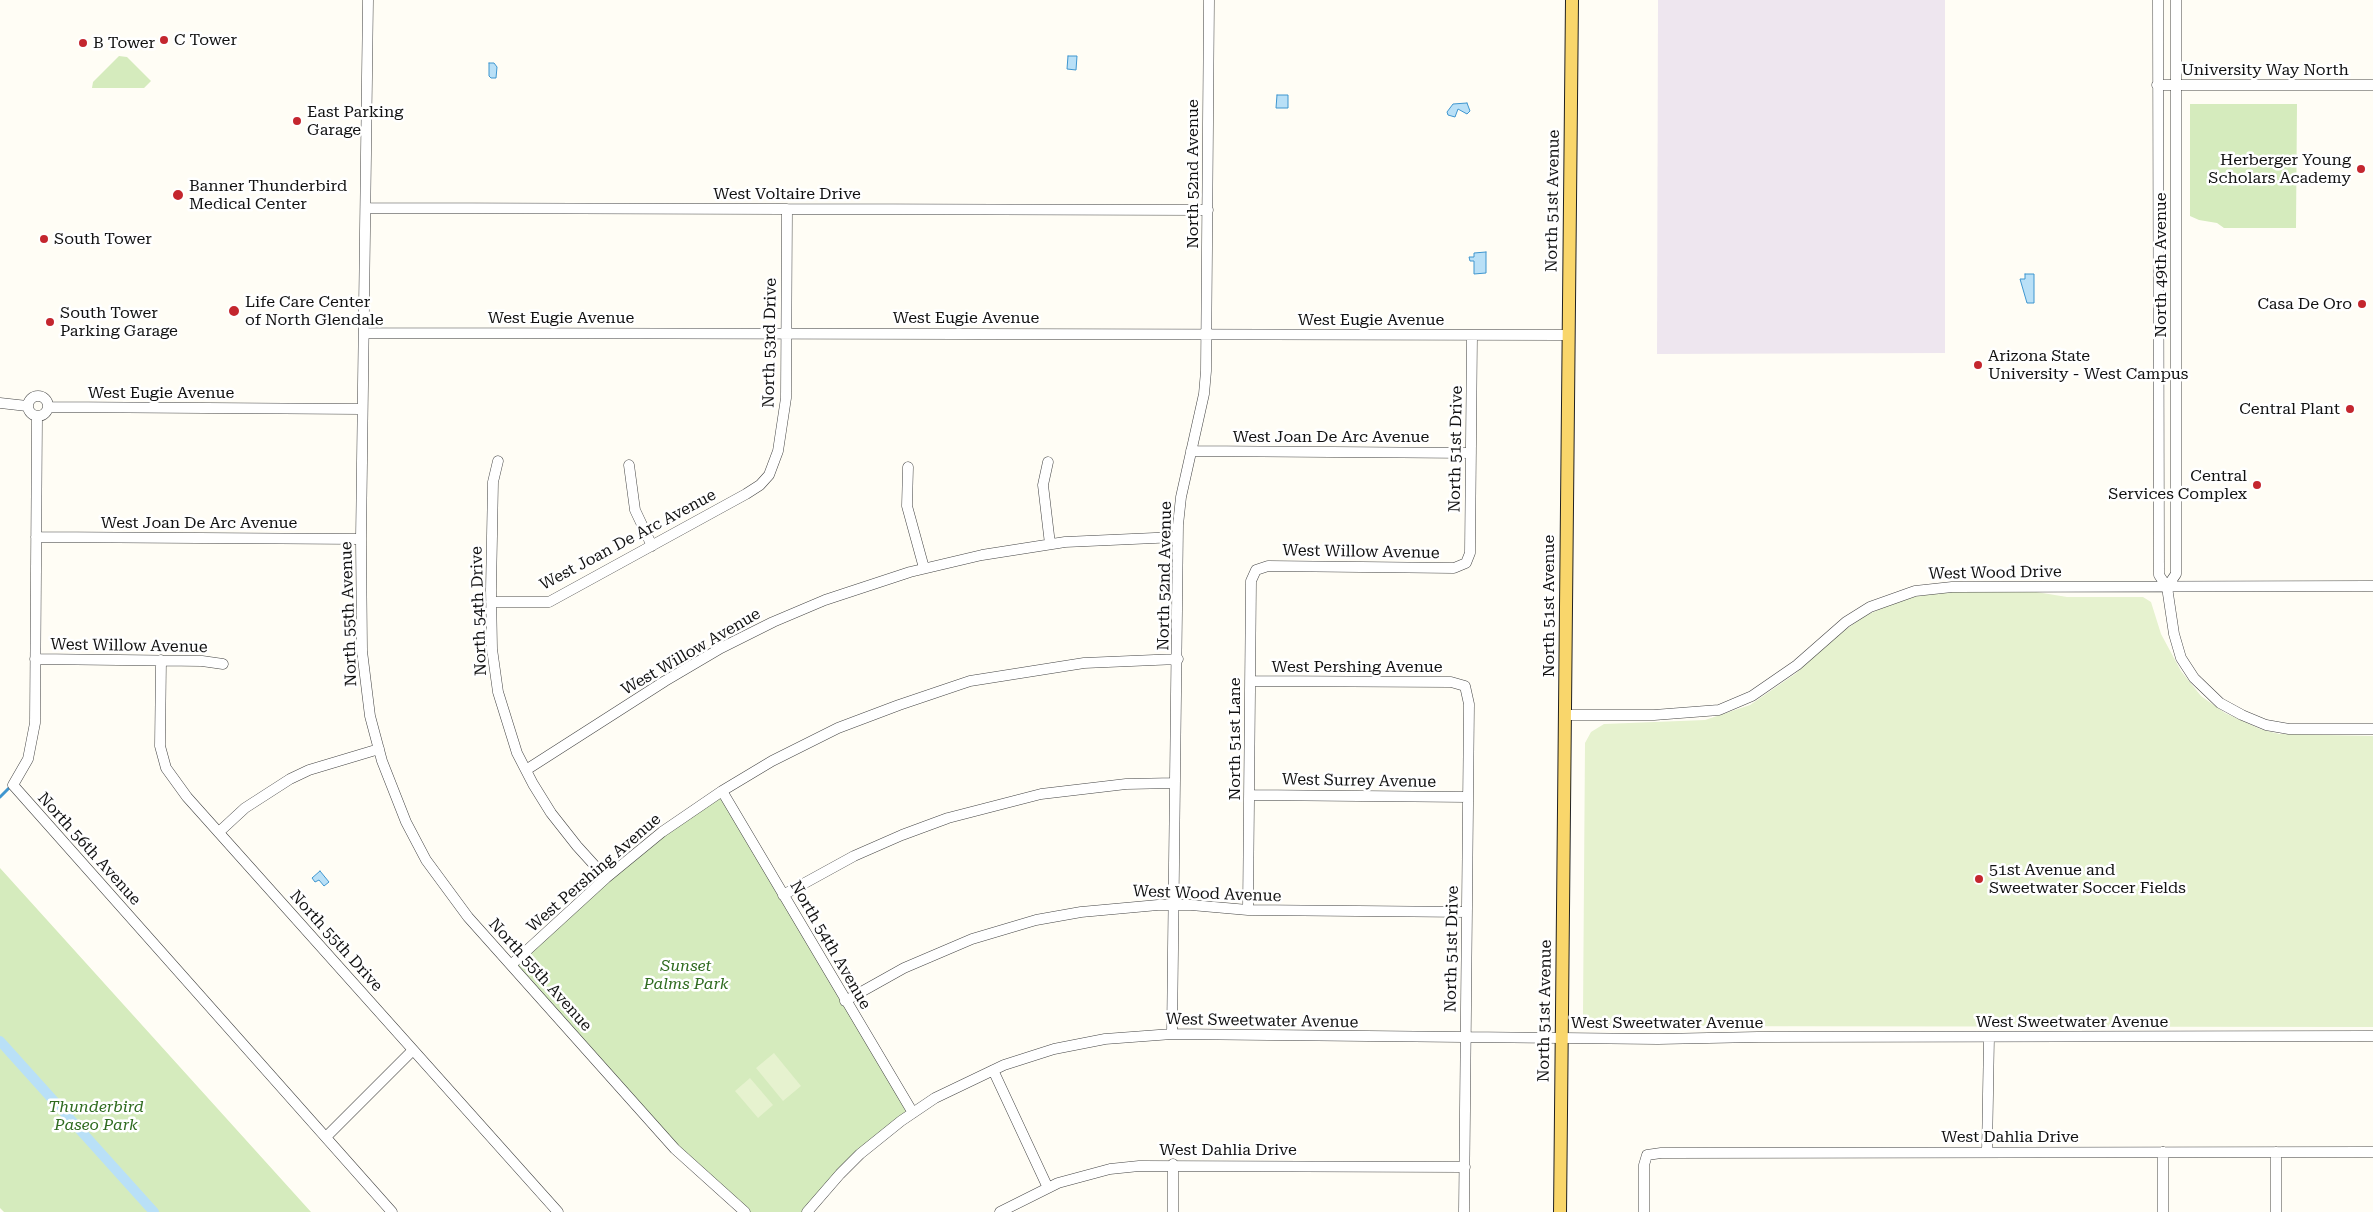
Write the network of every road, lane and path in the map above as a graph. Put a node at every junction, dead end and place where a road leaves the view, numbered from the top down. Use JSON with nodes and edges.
{"nodes":[{"id":1,"x":368,"y":0,"type":"edge"},
{"id":2,"x":1209,"y":0,"type":"edge"},
{"id":3,"x":1572,"y":0,"type":"edge"},
{"id":4,"x":2158,"y":0,"type":"edge"},
{"id":5,"x":2176,"y":0,"type":"edge"},
{"id":6,"x":2157,"y":85,"type":"junction"},
{"id":7,"x":2373,"y":85,"type":"edge"},
{"id":8,"x":2176,"y":86,"type":"junction"},
{"id":9,"x":366,"y":208,"type":"junction"},
{"id":10,"x":787,"y":209,"type":"junction"},
{"id":11,"x":1208,"y":210,"type":"junction"},
{"id":12,"x":364,"y":333,"type":"junction"},
{"id":13,"x":786,"y":333,"type":"junction"},
{"id":14,"x":1207,"y":334,"type":"junction"},
{"id":15,"x":1472,"y":335,"type":"junction"},
{"id":16,"x":1568,"y":335,"type":"junction"},
{"id":17,"x":0,"y":403,"type":"edge"},
{"id":18,"x":28,"y":406,"type":"junction"},
{"id":19,"x":48,"y":407,"type":"junction"},
{"id":20,"x":362,"y":409,"type":"junction"},
{"id":21,"x":37,"y":416,"type":"junction"},
{"id":22,"x":1191,"y":451,"type":"junction"},
{"id":23,"x":1471,"y":453,"type":"junction"},
{"id":24,"x":498,"y":461,"type":"dead end"},
{"id":25,"x":1048,"y":462,"type":"dead end"},
{"id":26,"x":629,"y":465,"type":"dead end"},
{"id":27,"x":908,"y":467,"type":"dead end"},
{"id":28,"x":769,"y":475,"type":"joint"},
{"id":29,"x":36,"y":537,"type":"junction"},
{"id":30,"x":1177,"y":537,"type":"junction"},
{"id":31,"x":361,"y":540,"type":"junction"},
{"id":32,"x":1050,"y":544,"type":"junction"},
{"id":33,"x":652,"y":546,"type":"junction"},
{"id":34,"x":1466,"y":564,"type":"joint"},
{"id":35,"x":924,"y":568,"type":"junction"},
{"id":36,"x":1256,"y":570,"type":"joint"},
{"id":37,"x":2373,"y":586,"type":"edge"},
{"id":38,"x":2167,"y":587,"type":"junction"},
{"id":39,"x":491,"y":602,"type":"junction"},
{"id":40,"x":35,"y":659,"type":"junction"},
{"id":41,"x":1178,"y":659,"type":"junction"},
{"id":42,"x":161,"y":660,"type":"junction"},
{"id":43,"x":223,"y":664,"type":"dead end"},
{"id":44,"x":1250,"y":681,"type":"junction"},
{"id":45,"x":1465,"y":686,"type":"joint"},
{"id":46,"x":1564,"y":716,"type":"junction"},
{"id":47,"x":2373,"y":729,"type":"edge"},
{"id":48,"x":379,"y":749,"type":"junction"},
{"id":49,"x":526,"y":770,"type":"junction"},
{"id":50,"x":1176,"y":783,"type":"junction"},
{"id":51,"x":722,"y":791,"type":"junction"},
{"id":52,"x":1250,"y":795,"type":"junction"},
{"id":53,"x":1468,"y":797,"type":"junction"},
{"id":54,"x":219,"y":832,"type":"junction"},
{"id":55,"x":606,"y":878,"type":"junction"},
{"id":56,"x":783,"y":895,"type":"junction"},
{"id":57,"x":1174,"y":905,"type":"junction"},
{"id":58,"x":1248,"y":910,"type":"junction"},
{"id":59,"x":1467,"y":912,"type":"junction"},
{"id":60,"x":512,"y":964,"type":"junction"},
{"id":61,"x":845,"y":1001,"type":"junction"},
{"id":62,"x":1172,"y":1034,"type":"junction"},
{"id":63,"x":2373,"y":1036,"type":"edge"},
{"id":64,"x":1989,"y":1037,"type":"junction"},
{"id":65,"x":1466,"y":1039,"type":"junction"},
{"id":66,"x":1561,"y":1039,"type":"junction"},
{"id":67,"x":413,"y":1050,"type":"junction"},
{"id":68,"x":994,"y":1070,"type":"junction"},
{"id":69,"x":912,"y":1113,"type":"junction"},
{"id":70,"x":326,"y":1136,"type":"junction"},
{"id":71,"x":1987,"y":1152,"type":"junction"},
{"id":72,"x":2164,"y":1152,"type":"junction"},
{"id":73,"x":2276,"y":1152,"type":"junction"},
{"id":74,"x":2373,"y":1152,"type":"edge"},
{"id":75,"x":1173,"y":1164,"type":"junction"},
{"id":76,"x":1465,"y":1167,"type":"junction"},
{"id":77,"x":1048,"y":1188,"type":"junction"},
{"id":78,"x":392,"y":1212,"type":"edge"},
{"id":79,"x":558,"y":1212,"type":"edge"},
{"id":80,"x":745,"y":1212,"type":"edge"},
{"id":81,"x":807,"y":1212,"type":"edge"},
{"id":82,"x":1000,"y":1212,"type":"edge"},
{"id":83,"x":1173,"y":1212,"type":"edge"},
{"id":84,"x":1464,"y":1212,"type":"edge"},
{"id":85,"x":1560,"y":1212,"type":"edge"},
{"id":86,"x":1644,"y":1212,"type":"edge"},
{"id":87,"x":2163,"y":1212,"type":"edge"},
{"id":88,"x":2276,"y":1212,"type":"edge"}],
"edges":[{"from":1,"to":9,"type":"street","name":"North 55th Avenue"},
{"from":2,"to":11,"type":"street","name":"North 52nd Avenue"},
{"from":3,"to":16,"type":"main road","name":"North 51st Avenue"},
{"from":4,"to":6,"type":"street","name":"North 49th Avenue"},
{"from":5,"to":8,"type":"street","name":"North 49th Avenue"},
{"from":6,"to":8,"type":"street","name":"University Way North"},
{"from":6,"to":38,"type":"street","name":"North 49th Avenue"},
{"from":7,"to":8,"type":"street","name":"University Way North"},
{"from":8,"to":38,"type":"street","name":"North 49th Avenue"},
{"from":9,"to":10,"type":"street","name":"West Voltaire Drive"},
{"from":9,"to":12,"type":"street","name":"North 55th Avenue"},
{"from":10,"to":11,"type":"street","name":"West Voltaire Drive"},
{"from":10,"to":13,"type":"street","name":"North 53rd Drive"},
{"from":11,"to":14,"type":"street","name":"North 52nd Avenue"},
{"from":12,"to":13,"type":"street","name":"West Eugie Avenue"},
{"from":12,"to":20,"type":"street","name":"North 55th Avenue"},
{"from":13,"to":14,"type":"street","name":"West Eugie Avenue"},
{"from":13,"to":28,"type":"street","name":"North 53rd Drive"},
{"from":14,"to":15,"type":"street","name":"West Eugie Avenue"},
{"from":14,"to":22,"type":"street","name":"North 52nd Avenue"},
{"from":15,"to":16,"type":"street","name":"West Eugie Avenue"},
{"from":15,"to":23,"type":"street","name":"North 51st Drive"},
{"from":16,"to":46,"type":"main road","name":"North 51st Avenue"},
{"from":17,"to":18,"type":"street","name":"West Eugie Avenue"},
{"from":18,"to":19,"type":"street","name":"West Eugie Avenue"},
{"from":18,"to":21,"type":"street"},
{"from":19,"to":20,"type":"street","name":"West Eugie Avenue"},
{"from":19,"to":21,"type":"street"},
{"from":20,"to":31,"type":"street","name":"North 55th Avenue"},
{"from":21,"to":29,"type":"street","name":"North 56th Avenue"},
{"from":22,"to":23,"type":"street","name":"West Joan De Arc Avenue"},
{"from":22,"to":30,"type":"street","name":"North 52nd Avenue"},
{"from":23,"to":34,"type":"street","name":"North 51st Drive"},
{"from":24,"to":39,"type":"street","name":"North 54th Drive"},
{"from":25,"to":32,"type":"street"},
{"from":26,"to":33,"type":"street"},
{"from":27,"to":35,"type":"street"},
{"from":28,"to":33,"type":"street","name":"West Joan De Arc Avenue"},
{"from":29,"to":31,"type":"street","name":"West Joan De Arc Avenue"},
{"from":29,"to":40,"type":"street","name":"North 56th Avenue"},
{"from":30,"to":32,"type":"street","name":"West Willow Avenue"},
{"from":30,"to":41,"type":"street","name":"North 52nd Avenue"},
{"from":31,"to":48,"type":"street","name":"North 55th Avenue"},
{"from":32,"to":35,"type":"street","name":"West Willow Avenue"},
{"from":33,"to":39,"type":"street","name":"West Joan De Arc Avenue"},
{"from":34,"to":36,"type":"street","name":"West Willow Avenue"},
{"from":35,"to":49,"type":"street","name":"West Willow Avenue"},
{"from":36,"to":44,"type":"street","name":"North 51st Lane"},
{"from":37,"to":38,"type":"street","name":"West Wood Drive"},
{"from":38,"to":46,"type":"street","name":"West Wood Drive"},
{"from":38,"to":47,"type":"street","name":"North 49th Avenue"},
{"from":39,"to":49,"type":"street","name":"North 54th Drive"},
{"from":40,"to":42,"type":"street","name":"West Willow Avenue"},
{"from":40,"to":70,"type":"street","name":"North 56th Avenue"},
{"from":41,"to":50,"type":"street","name":"North 52nd Avenue"},
{"from":41,"to":51,"type":"street","name":"West Pershing Avenue"},
{"from":42,"to":43,"type":"street","name":"West Willow Avenue"},
{"from":42,"to":54,"type":"street","name":"North 55th Drive"},
{"from":44,"to":45,"type":"street","name":"West Pershing Avenue"},
{"from":44,"to":52,"type":"street","name":"North 51st Lane"},
{"from":45,"to":53,"type":"street","name":"North 51st Drive"},
{"from":46,"to":66,"type":"main road","name":"North 51st Avenue"},
{"from":48,"to":54,"type":"street"},
{"from":48,"to":60,"type":"street","name":"North 55th Avenue"},
{"from":49,"to":55,"type":"street","name":"North 54th Drive"},
{"from":50,"to":56,"type":"street"},
{"from":50,"to":57,"type":"street","name":"North 52nd Avenue"},
{"from":51,"to":55,"type":"street","name":"West Pershing Avenue"},
{"from":51,"to":56,"type":"street","name":"North 54th Avenue"},
{"from":52,"to":53,"type":"street","name":"West Surrey Avenue"},
{"from":52,"to":58,"type":"street","name":"North 51st Lane"},
{"from":53,"to":59,"type":"street","name":"North 51st Drive"},
{"from":54,"to":67,"type":"street","name":"North 55th Drive"},
{"from":55,"to":60,"type":"street","name":"West Pershing Avenue"},
{"from":56,"to":61,"type":"street","name":"North 54th Avenue"},
{"from":57,"to":58,"type":"street","name":"West Wood Avenue"},
{"from":57,"to":61,"type":"street","name":"West Wood Avenue"},
{"from":57,"to":62,"type":"street","name":"North 52nd Avenue"},
{"from":58,"to":59,"type":"street","name":"West Wood Avenue"},
{"from":59,"to":65,"type":"street","name":"North 51st Drive"},
{"from":60,"to":80,"type":"street","name":"North 55th Avenue"},
{"from":61,"to":69,"type":"street","name":"North 54th Avenue"},
{"from":62,"to":65,"type":"street","name":"West Sweetwater Avenue"},
{"from":62,"to":68,"type":"street","name":"West Sweetwater Avenue"},
{"from":63,"to":64,"type":"street","name":"West Sweetwater Avenue"},
{"from":64,"to":66,"type":"street","name":"West Sweetwater Avenue"},
{"from":64,"to":71,"type":"street"},
{"from":65,"to":66,"type":"street","name":"West Sweetwater Avenue"},
{"from":65,"to":76,"type":"street","name":"North 51st Drive"},
{"from":66,"to":85,"type":"main road","name":"North 51st Avenue"},
{"from":67,"to":70,"type":"street"},
{"from":67,"to":79,"type":"street","name":"North 55th Drive"},
{"from":68,"to":69,"type":"street","name":"West Sweetwater Avenue"},
{"from":68,"to":77,"type":"street"},
{"from":69,"to":81,"type":"street","name":"West Sweetwater Avenue"},
{"from":70,"to":78,"type":"street","name":"North 56th Avenue"},
{"from":71,"to":72,"type":"street","name":"West Dahlia Drive"},
{"from":71,"to":86,"type":"street","name":"West Dahlia Drive"},
{"from":72,"to":73,"type":"street","name":"West Dahlia Drive"},
{"from":72,"to":87,"type":"street"},
{"from":73,"to":74,"type":"street","name":"West Dahlia Drive"},
{"from":73,"to":88,"type":"street"},
{"from":75,"to":76,"type":"street","name":"West Dahlia Drive"},
{"from":75,"to":77,"type":"street","name":"West Dahlia Drive"},
{"from":75,"to":83,"type":"street"},
{"from":76,"to":84,"type":"street","name":"North 51st Drive"},
{"from":77,"to":82,"type":"street","name":"West Dahlia Drive"}]}
